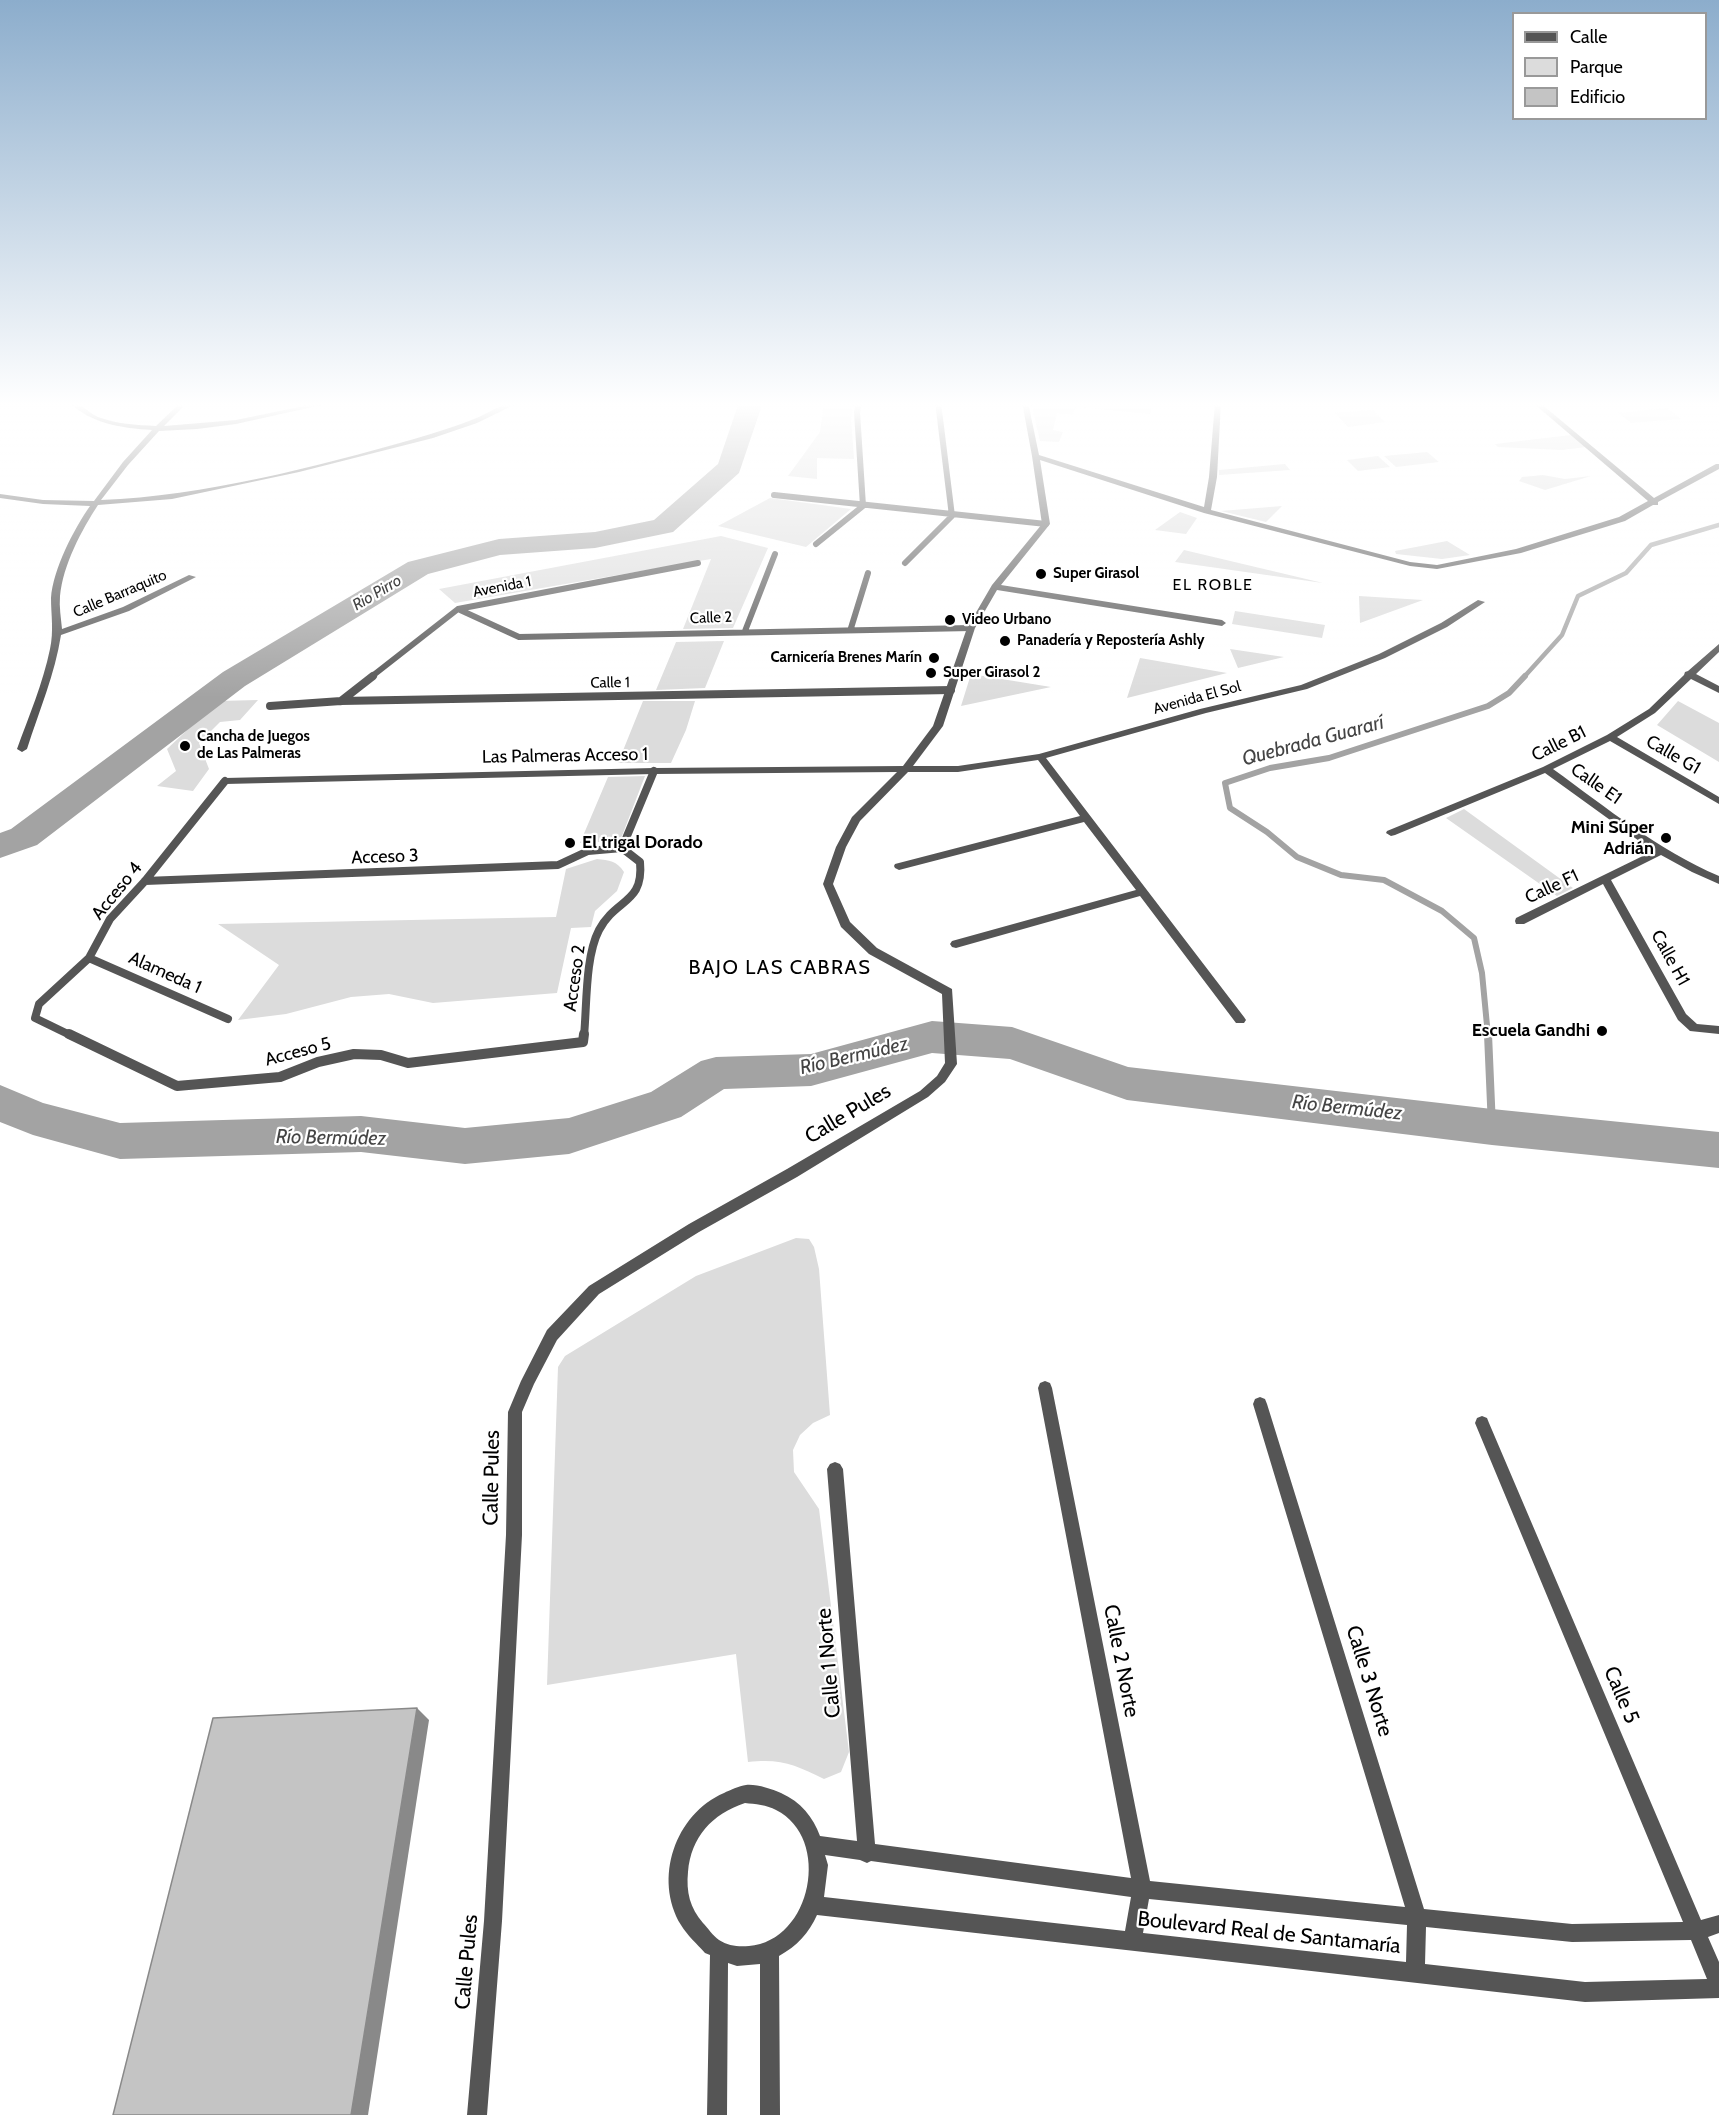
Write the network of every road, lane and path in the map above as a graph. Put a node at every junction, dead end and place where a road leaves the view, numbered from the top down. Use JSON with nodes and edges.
{"nodes":[{"id":1,"x":23,"y":501,"type":"edge"},
{"id":2,"x":98,"y":501,"type":"edge"},
{"id":3,"x":141,"y":501,"type":"edge"},
{"id":4,"x":820,"y":501,"type":"edge"},
{"id":5,"x":863,"y":501,"type":"edge"},
{"id":6,"x":950,"y":501,"type":"edge"},
{"id":7,"x":1043,"y":501,"type":"edge"},
{"id":8,"x":1175,"y":501,"type":"edge"},
{"id":9,"x":1209,"y":501,"type":"edge"},
{"id":10,"x":1652,"y":501,"type":"edge"},
{"id":11,"x":1659,"y":501,"type":"edge"},
{"id":12,"x":1655,"y":503,"type":"junction"},
{"id":13,"x":95,"y":505,"type":"junction"},
{"id":14,"x":863,"y":506,"type":"junction"},
{"id":15,"x":1207,"y":511,"type":"junction"},
{"id":16,"x":952,"y":516,"type":"junction"},
{"id":17,"x":1046,"y":524,"type":"junction"},
{"id":18,"x":816,"y":544,"type":"dead end"},
{"id":19,"x":775,"y":554,"type":"dead end"},
{"id":20,"x":698,"y":563,"type":"dead end"},
{"id":21,"x":905,"y":563,"type":"dead end"},
{"id":22,"x":868,"y":573,"type":"dead end"},
{"id":23,"x":192,"y":577,"type":"dead end"},
{"id":24,"x":995,"y":587,"type":"junction"},
{"id":25,"x":1481,"y":602,"type":"dead end"},
{"id":26,"x":458,"y":609,"type":"junction"},
{"id":27,"x":1222,"y":623,"type":"dead end"},
{"id":28,"x":851,"y":628,"type":"junction"},
{"id":29,"x":971,"y":628,"type":"junction"},
{"id":30,"x":745,"y":630,"type":"junction"},
{"id":31,"x":58,"y":633,"type":"junction"},
{"id":32,"x":1719,"y":647,"type":"edge"},
{"id":33,"x":1688,"y":675,"type":"junction"},
{"id":34,"x":951,"y":690,"type":"junction"},
{"id":35,"x":1719,"y":690,"type":"edge"},
{"id":36,"x":340,"y":701,"type":"junction"},
{"id":37,"x":270,"y":706,"type":"dead end"},
{"id":38,"x":1610,"y":737,"type":"junction"},
{"id":39,"x":22,"y":749,"type":"dead end"},
{"id":40,"x":1040,"y":757,"type":"junction"},
{"id":41,"x":1546,"y":769,"type":"junction"},
{"id":42,"x":905,"y":770,"type":"junction"},
{"id":43,"x":654,"y":771,"type":"junction"},
{"id":44,"x":225,"y":781,"type":"joint"},
{"id":45,"x":1719,"y":801,"type":"edge"},
{"id":46,"x":1085,"y":818,"type":"junction"},
{"id":47,"x":1391,"y":833,"type":"dead end"},
{"id":48,"x":622,"y":848,"type":"junction"},
{"id":49,"x":1661,"y":851,"type":"junction"},
{"id":50,"x":899,"y":866,"type":"dead end"},
{"id":51,"x":1606,"y":880,"type":"junction"},
{"id":52,"x":1719,"y":880,"type":"edge"},
{"id":53,"x":145,"y":881,"type":"junction"},
{"id":54,"x":1143,"y":892,"type":"junction"},
{"id":55,"x":1520,"y":921,"type":"dead end"},
{"id":56,"x":956,"y":944,"type":"dead end"},
{"id":57,"x":89,"y":958,"type":"junction"},
{"id":58,"x":35,"y":1018,"type":"joint"},
{"id":59,"x":228,"y":1019,"type":"dead end"},
{"id":60,"x":1240,"y":1020,"type":"dead end"},
{"id":61,"x":1719,"y":1030,"type":"edge"},
{"id":62,"x":583,"y":1042,"type":"joint"},
{"id":63,"x":1045,"y":1388,"type":"dead end"},
{"id":64,"x":1260,"y":1404,"type":"dead end"},
{"id":65,"x":1482,"y":1423,"type":"dead end"},
{"id":66,"x":835,"y":1469,"type":"dead end"},
{"id":67,"x":816,"y":1845,"type":"junction"},
{"id":68,"x":867,"y":1854,"type":"junction"},
{"id":69,"x":1142,"y":1888,"type":"junction"},
{"id":70,"x":814,"y":1905,"type":"junction"},
{"id":71,"x":1417,"y":1916,"type":"junction"},
{"id":72,"x":1719,"y":1924,"type":"edge"},
{"id":73,"x":1696,"y":1931,"type":"junction"},
{"id":74,"x":1132,"y":1942,"type":"junction"},
{"id":75,"x":719,"y":1953,"type":"junction"},
{"id":76,"x":770,"y":1953,"type":"junction"},
{"id":77,"x":1415,"y":1973,"type":"junction"},
{"id":78,"x":1719,"y":1986,"type":"edge"},
{"id":79,"x":477,"y":2115,"type":"edge"},
{"id":80,"x":717,"y":2115,"type":"edge"},
{"id":81,"x":770,"y":2115,"type":"edge"}],
"edges":[{"from":1,"to":13,"type":"street"},
{"from":2,"to":13,"type":"street"},
{"from":3,"to":13,"type":"street"},
{"from":4,"to":14,"type":"lane"},
{"from":5,"to":14,"type":"lane"},
{"from":6,"to":16,"type":"lane"},
{"from":7,"to":17,"type":"street"},
{"from":8,"to":15,"type":"street"},
{"from":9,"to":15,"type":"street"},
{"from":10,"to":12,"type":"street"},
{"from":11,"to":12,"type":"street"},
{"from":12,"to":15,"type":"street"},
{"from":13,"to":31,"type":"street"},
{"from":14,"to":16,"type":"lane"},
{"from":14,"to":18,"type":"lane"},
{"from":16,"to":17,"type":"lane"},
{"from":16,"to":21,"type":"lane"},
{"from":17,"to":24,"type":"street"},
{"from":19,"to":30,"type":"lane"},
{"from":20,"to":26,"type":"lane","name":"Avenida 1"},
{"from":22,"to":28,"type":"lane"},
{"from":23,"to":31,"type":"street","name":"Calle Barraquito"},
{"from":24,"to":27,"type":"street"},
{"from":24,"to":29,"type":"street"},
{"from":25,"to":40,"type":"street","name":"Avenida El Sol"},
{"from":26,"to":30,"type":"lane","name":"Calle 2"},
{"from":26,"to":36,"type":"lane","name":"Avenida 1"},
{"from":28,"to":29,"type":"lane","name":"Calle 2"},
{"from":28,"to":30,"type":"lane","name":"Calle 2"},
{"from":29,"to":34,"type":"street"},
{"from":31,"to":39,"type":"street"},
{"from":32,"to":33,"type":"street","name":"Calle B1"},
{"from":33,"to":35,"type":"street"},
{"from":33,"to":38,"type":"street","name":"Calle B1"},
{"from":34,"to":36,"type":"lane","name":"Calle 1"},
{"from":34,"to":42,"type":"street"},
{"from":36,"to":37,"type":"lane","name":"Calle 1"},
{"from":38,"to":41,"type":"street","name":"Calle B1"},
{"from":38,"to":45,"type":"street","name":"Calle G1"},
{"from":40,"to":42,"type":"street","name":"Avenida El Sol"},
{"from":40,"to":46,"type":"street"},
{"from":41,"to":47,"type":"street","name":"Calle B1"},
{"from":41,"to":49,"type":"street","name":"Calle E1"},
{"from":42,"to":43,"type":"street","name":"Las Palmeras Acceso 1"},
{"from":42,"to":79,"type":"street","name":"Calle Pules"},
{"from":43,"to":44,"type":"street","name":"Las Palmeras Acceso 1"},
{"from":43,"to":48,"type":"lane"},
{"from":44,"to":53,"type":"lane","name":"Acceso 4"},
{"from":46,"to":50,"type":"street"},
{"from":46,"to":54,"type":"street"},
{"from":48,"to":53,"type":"lane","name":"Acceso 3"},
{"from":48,"to":62,"type":"lane","name":"Acceso 2"},
{"from":49,"to":51,"type":"street","name":"Calle F1"},
{"from":49,"to":52,"type":"street","name":"Calle E1"},
{"from":51,"to":55,"type":"street","name":"Calle F1"},
{"from":51,"to":61,"type":"street","name":"Calle H1"},
{"from":53,"to":57,"type":"lane","name":"Acceso 4"},
{"from":54,"to":56,"type":"street"},
{"from":54,"to":60,"type":"street"},
{"from":57,"to":58,"type":"lane","name":"Acceso 4"},
{"from":57,"to":59,"type":"lane","name":"Alameda 1"},
{"from":58,"to":62,"type":"lane","name":"Acceso 5"},
{"from":63,"to":69,"type":"street","name":"Calle 2 Norte"},
{"from":64,"to":71,"type":"street","name":"Calle 3 Norte"},
{"from":65,"to":73,"type":"street","name":"Calle 5"},
{"from":66,"to":68,"type":"street","name":"Calle 1 Norte"},
{"from":67,"to":68,"type":"street","name":"Boulevard Real de Santamaría"},
{"from":67,"to":70,"type":"street"},
{"from":67,"to":75,"type":"street"},
{"from":68,"to":69,"type":"street","name":"Boulevard Real de Santamaría"},
{"from":69,"to":71,"type":"street","name":"Boulevard Real de Santamaría"},
{"from":69,"to":74,"type":"street","name":"Calle 2 Norte"},
{"from":70,"to":74,"type":"street","name":"Boulevard Real de Santamaría"},
{"from":70,"to":76,"type":"street"},
{"from":71,"to":73,"type":"street","name":"Boulevard Real de Santamaría"},
{"from":71,"to":77,"type":"street","name":"Calle 3 Norte"},
{"from":72,"to":73,"type":"street","name":"Boulevard Real de Santamaría"},
{"from":73,"to":78,"type":"street","name":"Calle 5"},
{"from":74,"to":77,"type":"street","name":"Boulevard Real de Santamaría"},
{"from":75,"to":76,"type":"street"},
{"from":75,"to":80,"type":"street"},
{"from":76,"to":81,"type":"street"},
{"from":77,"to":78,"type":"street","name":"Boulevard Real de Santamaría"}]}
